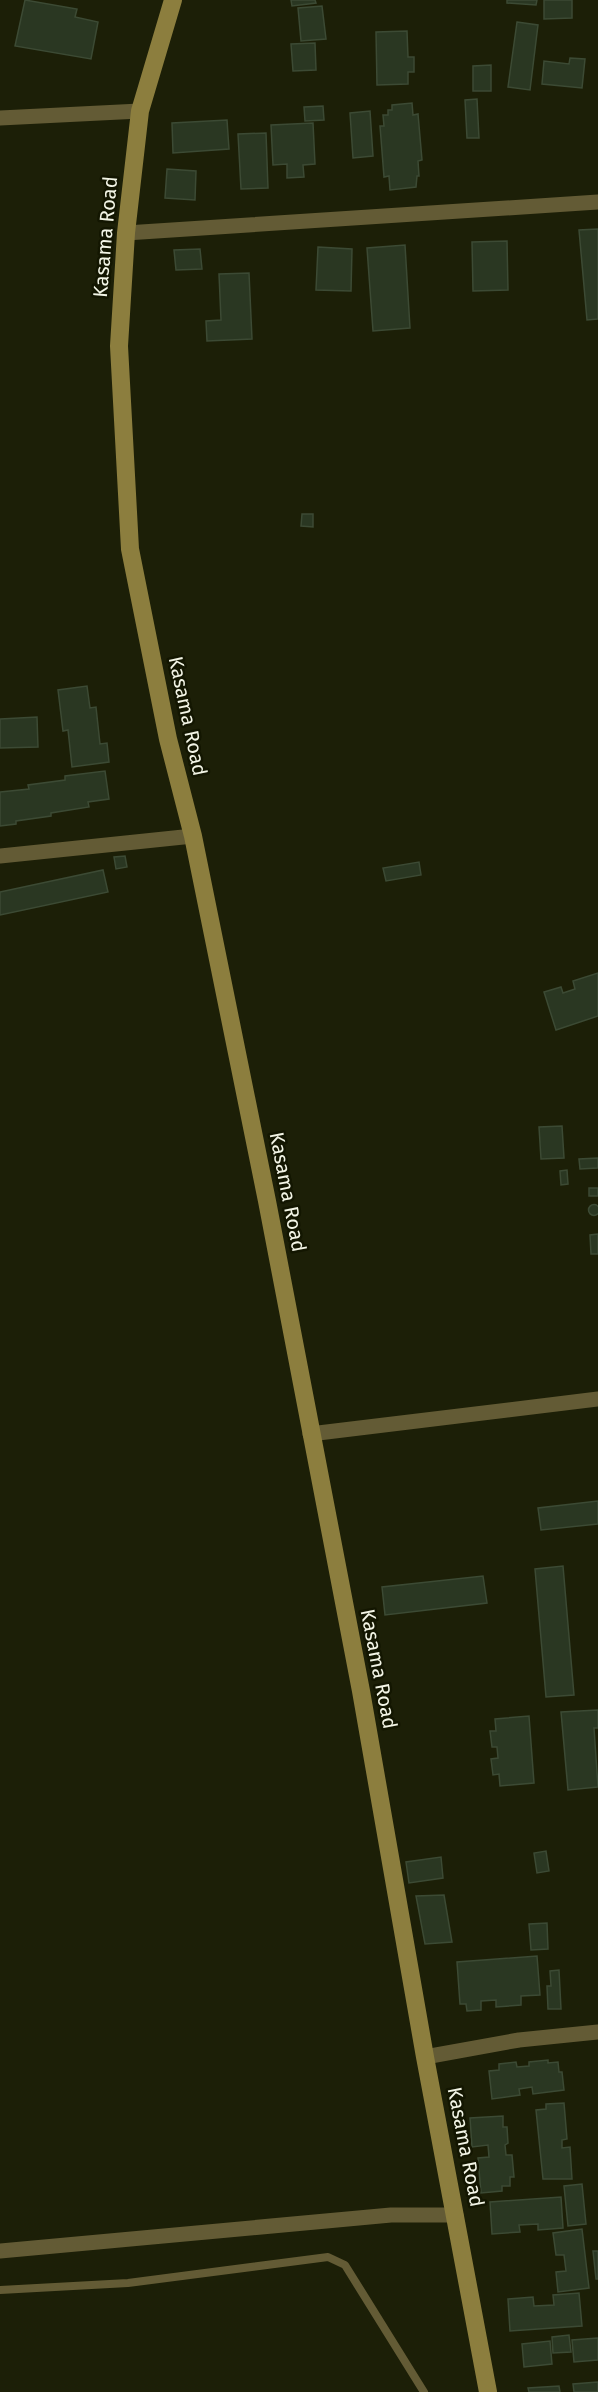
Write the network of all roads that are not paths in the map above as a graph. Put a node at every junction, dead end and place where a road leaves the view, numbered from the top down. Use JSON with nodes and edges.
{"nodes":[{"id":1,"x":173,"y":0,"type":"edge"},
{"id":2,"x":140,"y":111,"type":"junction"},
{"id":3,"x":0,"y":118,"type":"edge"},
{"id":4,"x":598,"y":202,"type":"edge"},
{"id":5,"x":126,"y":233,"type":"junction"},
{"id":6,"x":193,"y":836,"type":"junction"},
{"id":7,"x":0,"y":856,"type":"edge"},
{"id":8,"x":598,"y":1399,"type":"edge"},
{"id":9,"x":310,"y":1434,"type":"junction"},
{"id":10,"x":598,"y":2032,"type":"edge"},
{"id":11,"x":425,"y":2057,"type":"junction"},
{"id":12,"x":456,"y":2215,"type":"junction"},
{"id":13,"x":0,"y":2251,"type":"edge"},
{"id":14,"x":0,"y":2290,"type":"edge"},
{"id":15,"x":424,"y":2392,"type":"edge"},
{"id":16,"x":488,"y":2392,"type":"edge"}],
"edges":[{"from":1,"to":2,"type":"street","name":"Kasama Road"},
{"from":2,"to":3,"type":"street"},
{"from":2,"to":5,"type":"street","name":"Kasama Road"},
{"from":4,"to":5,"type":"street"},
{"from":5,"to":6,"type":"street","name":"Kasama Road"},
{"from":6,"to":7,"type":"street"},
{"from":6,"to":9,"type":"street","name":"Kasama Road"},
{"from":8,"to":9,"type":"street"},
{"from":9,"to":11,"type":"street","name":"Kasama Road"},
{"from":10,"to":11,"type":"street"},
{"from":11,"to":12,"type":"street","name":"Kasama Road"},
{"from":12,"to":13,"type":"street"},
{"from":12,"to":16,"type":"street","name":"Kasama Road"},
{"from":14,"to":15,"type":"lane"}]}
